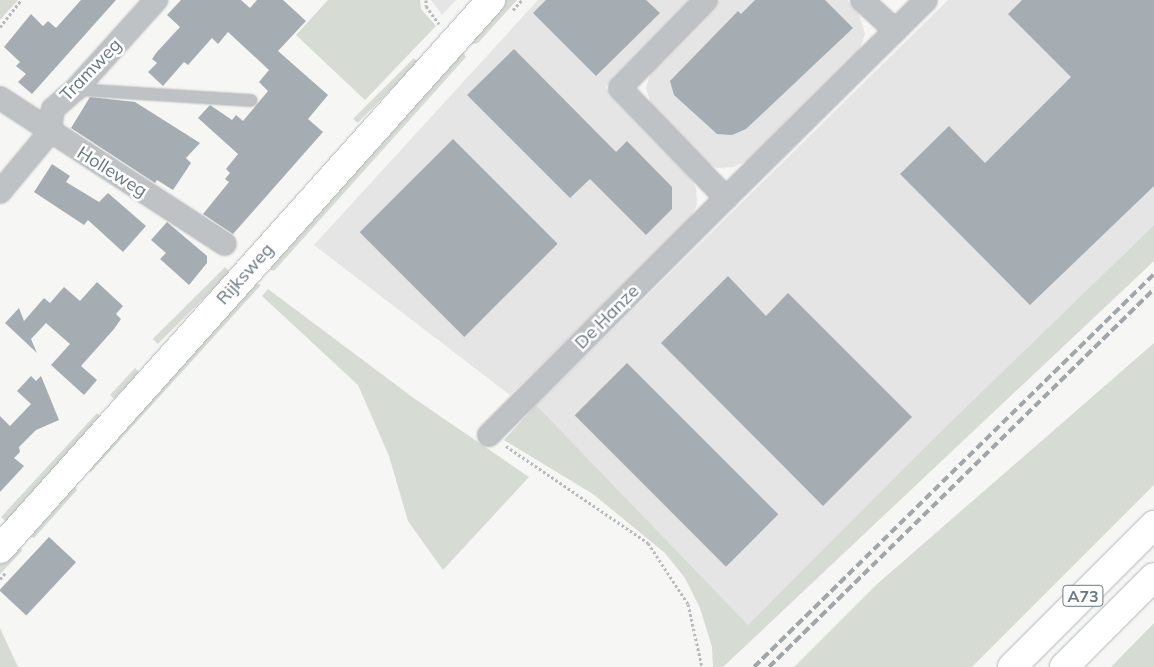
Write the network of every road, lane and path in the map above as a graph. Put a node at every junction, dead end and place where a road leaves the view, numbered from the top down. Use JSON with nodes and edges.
{"nodes":[{"id":1,"x":21,"y":0,"type":"edge"},
{"id":2,"x":156,"y":0,"type":"edge"},
{"id":3,"x":491,"y":0,"type":"edge"},
{"id":4,"x":706,"y":0,"type":"edge"},
{"id":5,"x":862,"y":0,"type":"edge"},
{"id":6,"x":926,"y":0,"type":"edge"},
{"id":7,"x":0,"y":27,"type":"edge"},
{"id":8,"x":895,"y":30,"type":"junction"},
{"id":9,"x":76,"y":89,"type":"junction"},
{"id":10,"x":0,"y":98,"type":"edge"},
{"id":11,"x":251,"y":100,"type":"dead end"},
{"id":12,"x":50,"y":132,"type":"junction"},
{"id":13,"x":0,"y":192,"type":"edge"},
{"id":14,"x":726,"y":198,"type":"junction"},
{"id":15,"x":226,"y":244,"type":"dead end"},
{"id":16,"x":489,"y":435,"type":"joint"},
{"id":17,"x":1154,"y":526,"type":"edge"},
{"id":18,"x":0,"y":549,"type":"edge"},
{"id":19,"x":1154,"y":576,"type":"edge"},
{"id":20,"x":702,"y":667,"type":"edge"},
{"id":21,"x":1012,"y":667,"type":"edge"},
{"id":22,"x":1064,"y":667,"type":"edge"}],
"edges":[{"from":1,"to":7,"type":"path"},
{"from":2,"to":9,"type":"street","name":"Tramweg"},
{"from":3,"to":18,"type":"main road","name":"Rijksweg"},
{"from":4,"to":14,"type":"street"},
{"from":5,"to":8,"type":"street"},
{"from":6,"to":8,"type":"street","name":"De Hanze"},
{"from":8,"to":14,"type":"street","name":"De Hanze"},
{"from":9,"to":11,"type":"lane"},
{"from":9,"to":12,"type":"street","name":"Tramweg"},
{"from":10,"to":12,"type":"street","name":"Holleweg"},
{"from":12,"to":13,"type":"street","name":"Tramweg"},
{"from":12,"to":15,"type":"street","name":"Holleweg"},
{"from":14,"to":16,"type":"street","name":"De Hanze"},
{"from":16,"to":20,"type":"path"},
{"from":17,"to":21,"type":"main road","number":"A73"},
{"from":19,"to":22,"type":"main road","number":"A73"}]}
